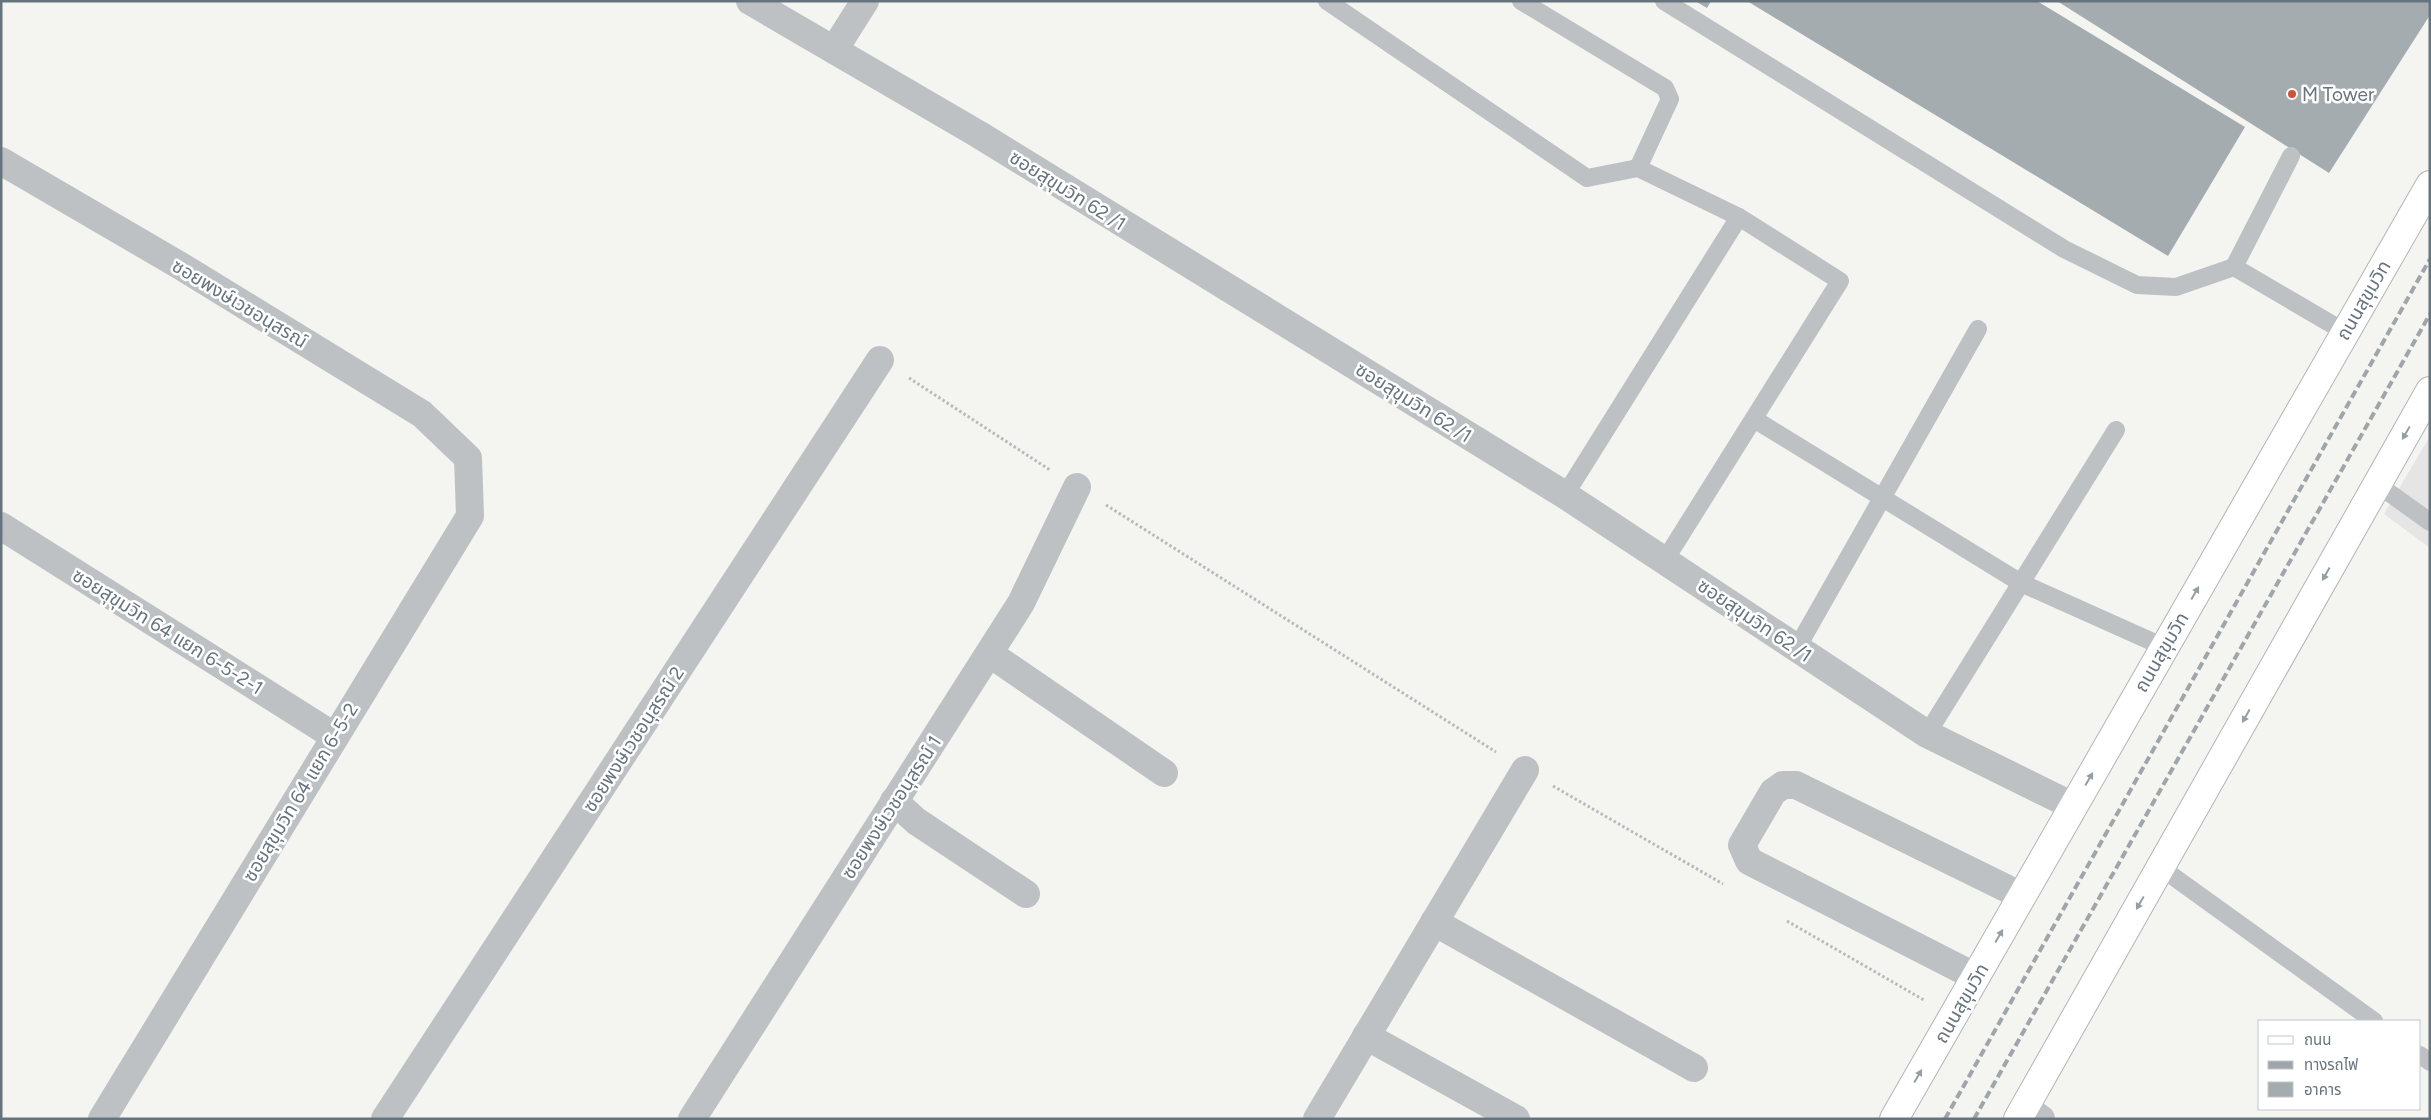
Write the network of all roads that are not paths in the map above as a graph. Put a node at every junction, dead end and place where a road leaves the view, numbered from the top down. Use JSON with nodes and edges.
{"nodes":[{"id":1,"x":750,"y":1,"type":"edge"},
{"id":2,"x":865,"y":1,"type":"edge"},
{"id":3,"x":1327,"y":1,"type":"edge"},
{"id":4,"x":1521,"y":1,"type":"edge"},
{"id":5,"x":1664,"y":1,"type":"edge"},
{"id":6,"x":834,"y":50,"type":"junction"},
{"id":7,"x":2291,"y":156,"type":"dead end"},
{"id":8,"x":1,"y":161,"type":"edge"},
{"id":9,"x":1638,"y":168,"type":"junction"},
{"id":10,"x":2430,"y":185,"type":"edge"},
{"id":11,"x":1739,"y":217,"type":"junction"},
{"id":12,"x":2234,"y":267,"type":"junction"},
{"id":13,"x":1978,"y":329,"type":"dead end"},
{"id":14,"x":2345,"y":332,"type":"junction"},
{"id":15,"x":880,"y":360,"type":"road end"},
{"id":16,"x":2430,"y":391,"type":"edge"},
{"id":17,"x":1754,"y":419,"type":"junction"},
{"id":18,"x":2116,"y":430,"type":"dead end"},
{"id":19,"x":468,"y":458,"type":"joint"},
{"id":20,"x":2377,"y":484,"type":"junction"},
{"id":21,"x":1077,"y":487,"type":"road end"},
{"id":22,"x":1565,"y":495,"type":"junction"},
{"id":23,"x":1882,"y":498,"type":"junction"},
{"id":24,"x":2430,"y":522,"type":"edge"},
{"id":25,"x":1,"y":526,"type":"edge"},
{"id":26,"x":1665,"y":560,"type":"junction"},
{"id":27,"x":2020,"y":583,"type":"junction"},
{"id":28,"x":2164,"y":647,"type":"junction"},
{"id":29,"x":1797,"y":648,"type":"junction"},
{"id":30,"x":990,"y":654,"type":"junction"},
{"id":31,"x":1927,"y":734,"type":"junction"},
{"id":32,"x":334,"y":736,"type":"junction"},
{"id":33,"x":1525,"y":770,"type":"road end"},
{"id":34,"x":1164,"y":773,"type":"dead end"},
{"id":35,"x":894,"y":801,"type":"junction"},
{"id":36,"x":2073,"y":806,"type":"junction"},
{"id":37,"x":2160,"y":867,"type":"junction"},
{"id":38,"x":1026,"y":894,"type":"dead end"},
{"id":39,"x":2022,"y":896,"type":"junction"},
{"id":40,"x":1434,"y":922,"type":"junction"},
{"id":41,"x":1976,"y":977,"type":"junction"},
{"id":42,"x":2373,"y":1020,"type":"edge"},
{"id":43,"x":1366,"y":1036,"type":"junction"},
{"id":44,"x":1694,"y":1068,"type":"dead end"},
{"id":45,"x":2028,"y":1115,"type":"edge"},
{"id":46,"x":102,"y":1119,"type":"edge"},
{"id":47,"x":385,"y":1119,"type":"edge"},
{"id":48,"x":692,"y":1119,"type":"edge"},
{"id":49,"x":1316,"y":1119,"type":"edge"},
{"id":50,"x":1516,"y":1119,"type":"edge"},
{"id":51,"x":1894,"y":1119,"type":"edge"}],
"edges":[{"from":1,"to":6,"type":"street","name":"ซอยสุขุมวิท 62 /1"},
{"from":2,"to":6,"type":"street"},
{"from":3,"to":9,"type":"lane"},
{"from":4,"to":9,"type":"lane"},
{"from":5,"to":12,"type":"lane"},
{"from":6,"to":22,"type":"street","name":"ซอยสุขุมวิท 62 /1"},
{"from":7,"to":12,"type":"lane"},
{"from":8,"to":19,"type":"street","name":"ซอยพงษ์เวชอนุสรณ์"},
{"from":9,"to":11,"type":"lane"},
{"from":10,"to":14,"type":"main road","name":"ถนนสุขุมวิท"},
{"from":11,"to":17,"type":"lane"},
{"from":11,"to":22,"type":"lane"},
{"from":12,"to":14,"type":"lane"},
{"from":13,"to":23,"type":"lane"},
{"from":28,"to":14,"type":"main road","name":"ถนนสุขุมวิท","one_way":true},
{"from":15,"to":47,"type":"street","name":"ซอยพงษ์เวชอนุสรณ์ 2"},
{"from":16,"to":20,"type":"main road","one_way":true},
{"from":17,"to":23,"type":"lane"},
{"from":17,"to":26,"type":"lane"},
{"from":18,"to":27,"type":"lane"},
{"from":19,"to":32,"type":"street","name":"ซอยสุขุมวิท 64 แยก 6-5-2"},
{"from":20,"to":24,"type":"lane"},
{"from":20,"to":37,"type":"main road","one_way":true},
{"from":21,"to":30,"type":"street","name":"ซอยพงษ์เวชอนุสรณ์ 1"},
{"from":22,"to":26,"type":"street","name":"ซอยสุขุมวิท 62 /1"},
{"from":23,"to":27,"type":"lane"},
{"from":23,"to":29,"type":"lane"},
{"from":25,"to":32,"type":"street","name":"ซอยสุขุมวิท 64 แยก 6-5-2-1"},
{"from":26,"to":29,"type":"street","name":"ซอยสุขุมวิท 62 /1"},
{"from":27,"to":28,"type":"lane"},
{"from":27,"to":31,"type":"lane"},
{"from":36,"to":28,"type":"main road","name":"ถนนสุขุมวิท","one_way":true},
{"from":29,"to":31,"type":"street","name":"ซอยสุขุมวิท 62 /1"},
{"from":30,"to":34,"type":"street"},
{"from":30,"to":35,"type":"street","name":"ซอยพงษ์เวชอนุสรณ์ 1"},
{"from":31,"to":36,"type":"street","name":"ซอยสุขุมวิท 62 /1"},
{"from":32,"to":46,"type":"street","name":"ซอยสุขุมวิท 64 แยก 6-5-2"},
{"from":33,"to":40,"type":"street"},
{"from":35,"to":38,"type":"street"},
{"from":35,"to":48,"type":"street","name":"ซอยพงษ์เวชอนุสรณ์ 1"},
{"from":36,"to":39,"type":"main road","name":"ถนนสุขุมวิท"},
{"from":37,"to":42,"type":"lane"},
{"from":37,"to":45,"type":"main road","one_way":true},
{"from":41,"to":39,"type":"main road","name":"ถนนสุขุมวิท","one_way":true},
{"from":39,"to":41,"type":"street"},
{"from":40,"to":43,"type":"street"},
{"from":40,"to":44,"type":"street"},
{"from":51,"to":41,"type":"main road","name":"ถนนสุขุมวิท","one_way":true},
{"from":43,"to":49,"type":"street"},
{"from":43,"to":50,"type":"street"}]}
